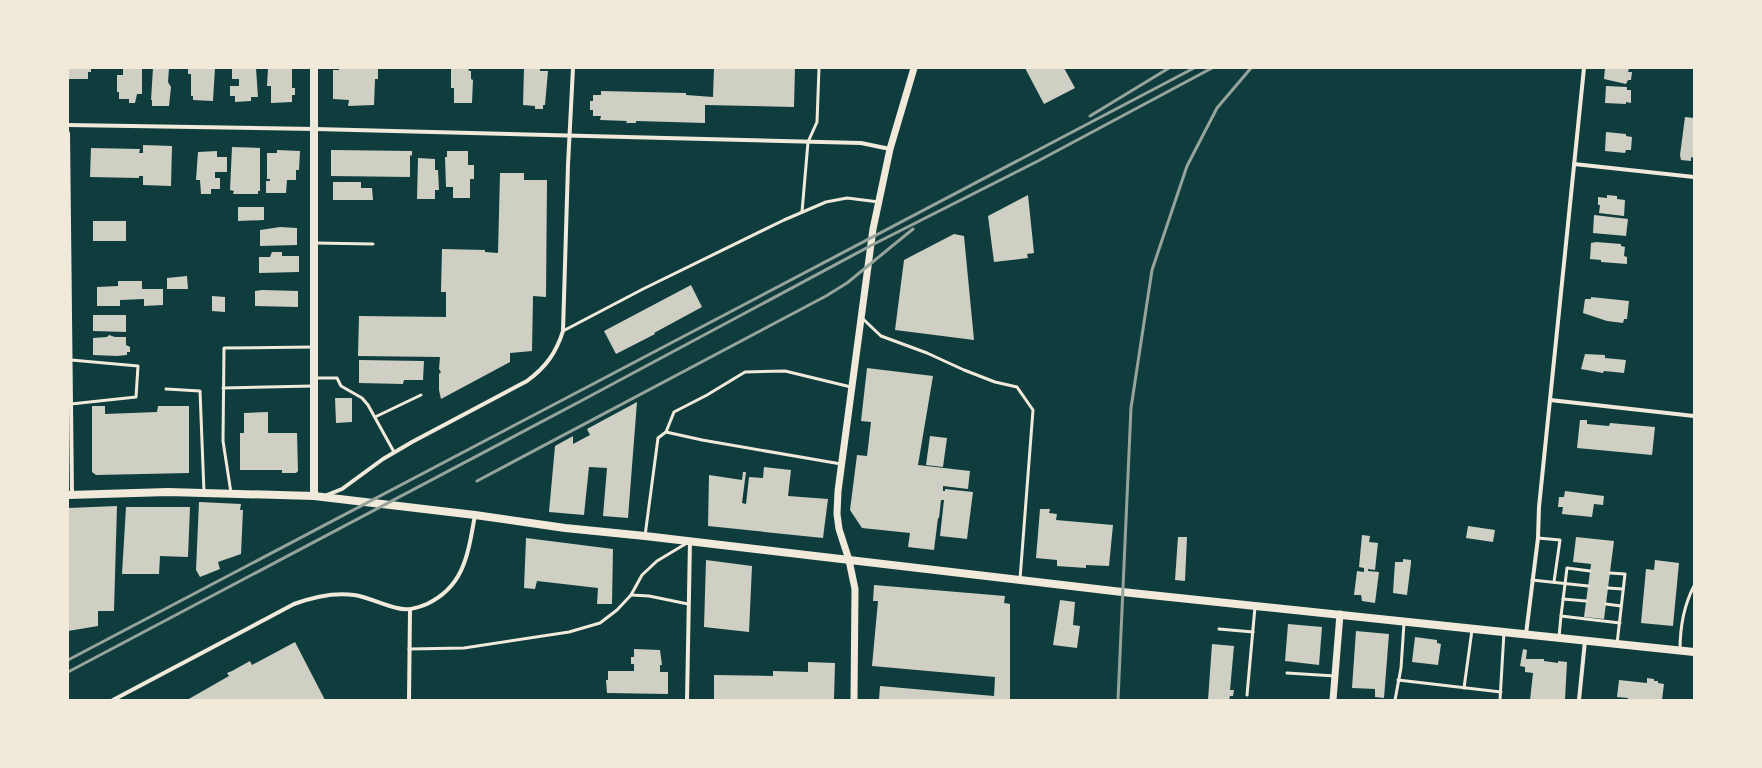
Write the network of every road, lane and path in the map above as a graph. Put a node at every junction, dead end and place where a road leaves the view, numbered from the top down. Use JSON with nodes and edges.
{"nodes":[{"id":1,"x":314,"y":68,"type":"edge"},
{"id":2,"x":573,"y":68,"type":"edge"},
{"id":3,"x":819,"y":68,"type":"edge"},
{"id":4,"x":914,"y":68,"type":"edge"},
{"id":5,"x":1584,"y":68,"type":"edge"},
{"id":6,"x":68,"y":125,"type":"edge"},
{"id":7,"x":315,"y":129,"type":"junction"},
{"id":8,"x":68,"y":133,"type":"edge"},
{"id":9,"x":569,"y":137,"type":"junction"},
{"id":10,"x":808,"y":142,"type":"junction"},
{"id":11,"x":890,"y":149,"type":"junction"},
{"id":12,"x":1574,"y":164,"type":"junction"},
{"id":13,"x":1694,"y":177,"type":"edge"},
{"id":14,"x":879,"y":202,"type":"junction"},
{"id":15,"x":802,"y":212,"type":"junction"},
{"id":16,"x":315,"y":243,"type":"junction"},
{"id":17,"x":372,"y":244,"type":"dead end"},
{"id":18,"x":862,"y":318,"type":"junction"},
{"id":19,"x":563,"y":331,"type":"junction"},
{"id":20,"x":69,"y":344,"type":"edge"},
{"id":21,"x":315,"y":347,"type":"junction"},
{"id":22,"x":71,"y":360,"type":"junction"},
{"id":23,"x":315,"y":382,"type":"junction"},
{"id":24,"x":851,"y":387,"type":"junction"},
{"id":25,"x":223,"y":388,"type":"junction"},
{"id":26,"x":166,"y":389,"type":"dead end"},
{"id":27,"x":420,"y":395,"type":"dead end"},
{"id":28,"x":1550,"y":400,"type":"junction"},
{"id":29,"x":71,"y":404,"type":"junction"},
{"id":30,"x":1694,"y":416,"type":"edge"},
{"id":31,"x":375,"y":417,"type":"junction"},
{"id":32,"x":666,"y":432,"type":"junction"},
{"id":33,"x":394,"y":452,"type":"junction"},
{"id":34,"x":841,"y":464,"type":"junction"},
{"id":35,"x":204,"y":492,"type":"junction"},
{"id":36,"x":231,"y":493,"type":"junction"},
{"id":37,"x":70,"y":495,"type":"edge"},
{"id":38,"x":314,"y":496,"type":"junction"},
{"id":39,"x":475,"y":515,"type":"junction"},
{"id":40,"x":645,"y":536,"type":"junction"},
{"id":41,"x":1538,"y":538,"type":"junction"},
{"id":42,"x":690,"y":541,"type":"junction"},
{"id":43,"x":849,"y":560,"type":"junction"},
{"id":44,"x":1590,"y":571,"type":"dead end"},
{"id":45,"x":1610,"y":573,"type":"dead end"},
{"id":46,"x":1020,"y":579,"type":"junction"},
{"id":47,"x":1532,"y":580,"type":"junction"},
{"id":48,"x":1554,"y":582,"type":"junction"},
{"id":49,"x":1565,"y":583,"type":"junction"},
{"id":50,"x":1588,"y":586,"type":"dead end"},
{"id":51,"x":1694,"y":586,"type":"edge"},
{"id":52,"x":1608,"y":588,"type":"dead end"},
{"id":53,"x":1623,"y":589,"type":"junction"},
{"id":54,"x":631,"y":595,"type":"junction"},
{"id":55,"x":1563,"y":599,"type":"junction"},
{"id":56,"x":1586,"y":601,"type":"dead end"},
{"id":57,"x":688,"y":604,"type":"junction"},
{"id":58,"x":1606,"y":604,"type":"dead end"},
{"id":59,"x":1256,"y":606,"type":"junction"},
{"id":60,"x":1622,"y":606,"type":"junction"},
{"id":61,"x":410,"y":610,"type":"junction"},
{"id":62,"x":1340,"y":614,"type":"junction"},
{"id":63,"x":1561,"y":616,"type":"junction"},
{"id":64,"x":1404,"y":621,"type":"junction"},
{"id":65,"x":1620,"y":624,"type":"junction"},
{"id":66,"x":1472,"y":628,"type":"junction"},
{"id":67,"x":1219,"y":629,"type":"dead end"},
{"id":68,"x":1253,"y":632,"type":"junction"},
{"id":69,"x":1504,"y":632,"type":"junction"},
{"id":70,"x":1526,"y":634,"type":"junction"},
{"id":71,"x":1559,"y":637,"type":"junction"},
{"id":72,"x":1585,"y":640,"type":"junction"},
{"id":73,"x":1617,"y":644,"type":"junction"},
{"id":74,"x":409,"y":650,"type":"junction"},
{"id":75,"x":1680,"y":650,"type":"junction"},
{"id":76,"x":1694,"y":652,"type":"edge"},
{"id":77,"x":1287,"y":673,"type":"dead end"},
{"id":78,"x":1335,"y":676,"type":"junction"},
{"id":79,"x":1398,"y":680,"type":"junction"},
{"id":80,"x":1464,"y":688,"type":"junction"},
{"id":81,"x":1500,"y":692,"type":"junction"},
{"id":82,"x":1247,"y":695,"type":"dead end"},
{"id":83,"x":119,"y":699,"type":"edge"},
{"id":84,"x":113,"y":700,"type":"edge"},
{"id":85,"x":408,"y":700,"type":"edge"},
{"id":86,"x":686,"y":700,"type":"edge"},
{"id":87,"x":854,"y":700,"type":"edge"},
{"id":88,"x":1333,"y":700,"type":"edge"},
{"id":89,"x":1395,"y":700,"type":"edge"},
{"id":90,"x":1500,"y":700,"type":"edge"},
{"id":91,"x":1579,"y":700,"type":"edge"}],
"edges":[{"from":1,"to":7,"type":"main road"},
{"from":2,"to":9,"type":"street"},
{"from":3,"to":10,"type":"lane"},
{"from":4,"to":11,"type":"street"},
{"from":5,"to":12,"type":"street"},
{"from":6,"to":7,"type":"street"},
{"from":7,"to":9,"type":"street"},
{"from":7,"to":16,"type":"main road"},
{"from":8,"to":20,"type":"street"},
{"from":9,"to":10,"type":"street"},
{"from":9,"to":19,"type":"street"},
{"from":10,"to":11,"type":"street"},
{"from":10,"to":15,"type":"lane"},
{"from":11,"to":14,"type":"street"},
{"from":12,"to":13,"type":"street"},
{"from":12,"to":28,"type":"street"},
{"from":14,"to":15,"type":"lane"},
{"from":14,"to":18,"type":"street"},
{"from":15,"to":19,"type":"lane"},
{"from":16,"to":17,"type":"lane"},
{"from":16,"to":21,"type":"main road"},
{"from":18,"to":24,"type":"street"},
{"from":18,"to":46,"type":"lane"},
{"from":19,"to":33,"type":"street"},
{"from":20,"to":22,"type":"street"},
{"from":21,"to":23,"type":"main road"},
{"from":21,"to":25,"type":"lane"},
{"from":22,"to":29,"type":"street"},
{"from":22,"to":29,"type":"lane"},
{"from":23,"to":25,"type":"lane"},
{"from":23,"to":31,"type":"lane"},
{"from":23,"to":38,"type":"main road"},
{"from":24,"to":32,"type":"lane"},
{"from":24,"to":34,"type":"street"},
{"from":25,"to":36,"type":"lane"},
{"from":26,"to":35,"type":"lane"},
{"from":27,"to":31,"type":"lane"},
{"from":28,"to":30,"type":"street"},
{"from":28,"to":41,"type":"street"},
{"from":29,"to":37,"type":"street"},
{"from":31,"to":33,"type":"lane"},
{"from":32,"to":34,"type":"lane"},
{"from":32,"to":40,"type":"lane"},
{"from":33,"to":38,"type":"street"},
{"from":34,"to":43,"type":"street"},
{"from":35,"to":36,"type":"main road"},
{"from":35,"to":37,"type":"main road"},
{"from":36,"to":38,"type":"main road"},
{"from":38,"to":39,"type":"main road"},
{"from":39,"to":40,"type":"main road"},
{"from":39,"to":61,"type":"street"},
{"from":40,"to":42,"type":"main road"},
{"from":41,"to":47,"type":"street"},
{"from":41,"to":48,"type":"lane"},
{"from":42,"to":43,"type":"main road"},
{"from":42,"to":54,"type":"lane"},
{"from":42,"to":57,"type":"street"},
{"from":43,"to":46,"type":"main road"},
{"from":43,"to":87,"type":"street"},
{"from":44,"to":49,"type":"lane"},
{"from":45,"to":53,"type":"lane"},
{"from":46,"to":59,"type":"main road"},
{"from":47,"to":48,"type":"lane"},
{"from":47,"to":70,"type":"street"},
{"from":48,"to":49,"type":"lane"},
{"from":49,"to":50,"type":"lane"},
{"from":49,"to":55,"type":"lane"},
{"from":51,"to":75,"type":"lane"},
{"from":52,"to":53,"type":"lane"},
{"from":53,"to":60,"type":"lane"},
{"from":54,"to":57,"type":"lane"},
{"from":54,"to":74,"type":"lane"},
{"from":55,"to":56,"type":"lane"},
{"from":55,"to":63,"type":"lane"},
{"from":57,"to":86,"type":"street"},
{"from":58,"to":60,"type":"lane"},
{"from":59,"to":62,"type":"main road"},
{"from":59,"to":68,"type":"lane"},
{"from":60,"to":65,"type":"lane"},
{"from":61,"to":74,"type":"street"},
{"from":61,"to":83,"type":"street"},
{"from":62,"to":64,"type":"main road"},
{"from":62,"to":78,"type":"street"},
{"from":63,"to":65,"type":"lane"},
{"from":63,"to":71,"type":"lane"},
{"from":64,"to":66,"type":"main road"},
{"from":64,"to":79,"type":"lane"},
{"from":65,"to":73,"type":"lane"},
{"from":66,"to":69,"type":"main road"},
{"from":66,"to":80,"type":"lane"},
{"from":67,"to":68,"type":"lane"},
{"from":68,"to":82,"type":"lane"},
{"from":69,"to":70,"type":"main road"},
{"from":69,"to":81,"type":"lane"},
{"from":70,"to":71,"type":"main road"},
{"from":71,"to":72,"type":"main road"},
{"from":72,"to":73,"type":"main road"},
{"from":72,"to":91,"type":"street"},
{"from":73,"to":75,"type":"main road"},
{"from":74,"to":85,"type":"street"},
{"from":75,"to":76,"type":"main road"},
{"from":77,"to":78,"type":"lane"},
{"from":78,"to":88,"type":"street"},
{"from":79,"to":80,"type":"lane"},
{"from":79,"to":89,"type":"lane"},
{"from":80,"to":81,"type":"lane"},
{"from":81,"to":90,"type":"lane"},
{"from":83,"to":84,"type":"street"}]}
